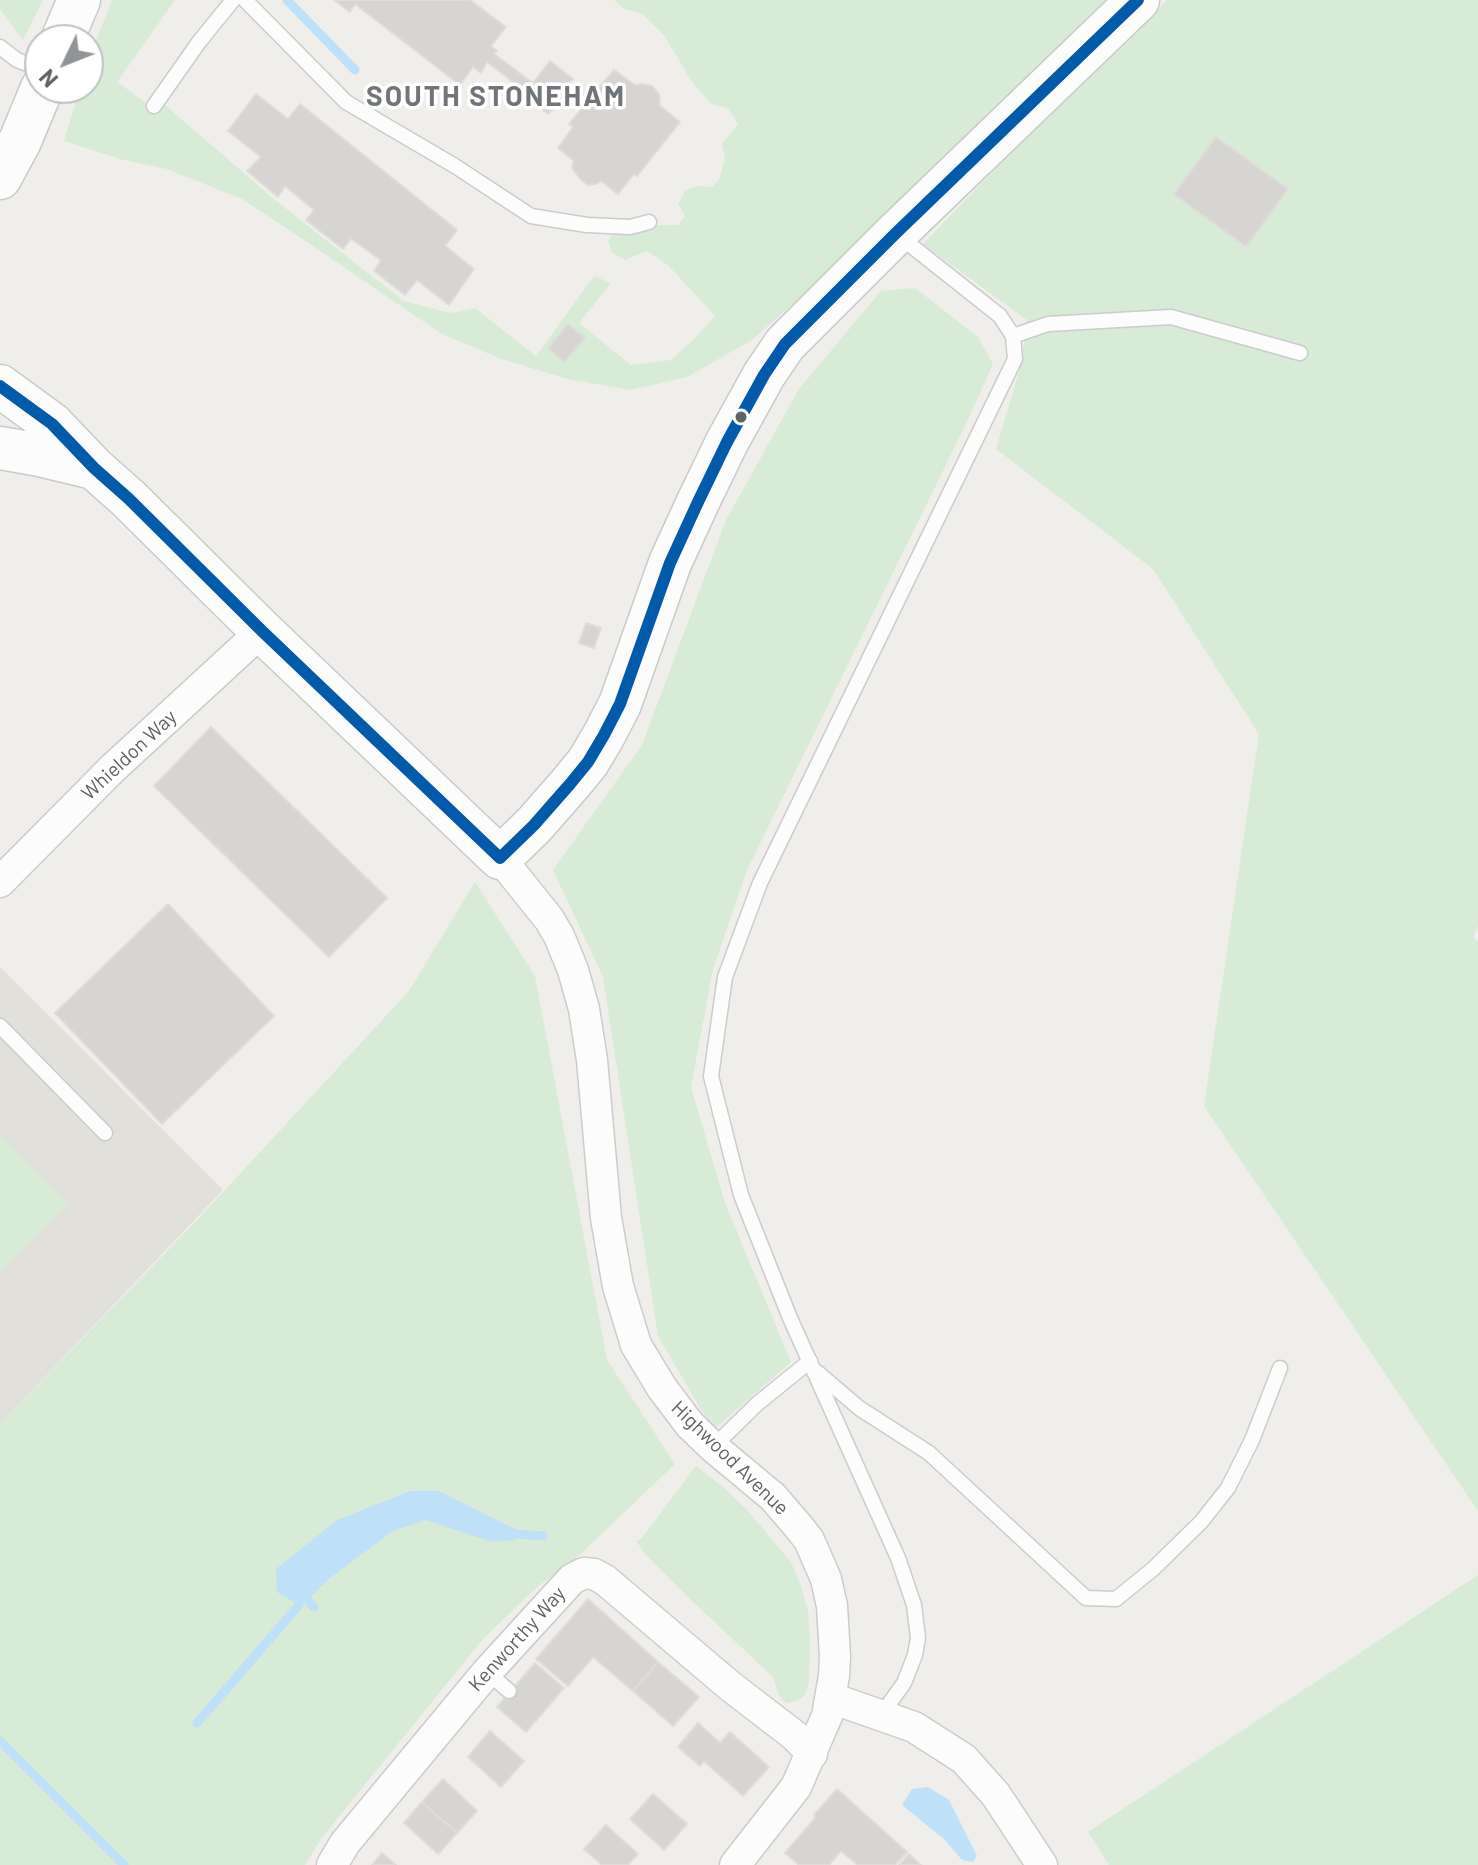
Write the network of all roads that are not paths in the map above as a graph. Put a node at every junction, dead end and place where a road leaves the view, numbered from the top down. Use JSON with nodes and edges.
{"nodes":[{"id":1,"x":79,"y":0,"type":"edge"},
{"id":2,"x":233,"y":0,"type":"edge"},
{"id":3,"x":245,"y":0,"type":"edge"},
{"id":4,"x":1138,"y":0,"type":"edge"},
{"id":5,"x":69,"y":24,"type":"edge"},
{"id":6,"x":0,"y":47,"type":"edge"},
{"id":7,"x":24,"y":63,"type":"edge"},
{"id":8,"x":35,"y":104,"type":"edge"},
{"id":9,"x":154,"y":106,"type":"dead end"},
{"id":10,"x":0,"y":178,"type":"edge"},
{"id":11,"x":649,"y":222,"type":"dead end"},
{"id":12,"x":896,"y":233,"type":"junction"},
{"id":13,"x":1013,"y":336,"type":"junction"},
{"id":14,"x":1300,"y":353,"type":"dead end"},
{"id":15,"x":0,"y":386,"type":"edge"},
{"id":16,"x":0,"y":448,"type":"edge"},
{"id":17,"x":94,"y":468,"type":"junction"},
{"id":18,"x":262,"y":631,"type":"junction"},
{"id":19,"x":500,"y":858,"type":"junction"},
{"id":20,"x":0,"y":882,"type":"edge"},
{"id":21,"x":0,"y":1026,"type":"edge"},
{"id":22,"x":105,"y":1133,"type":"dead end"},
{"id":23,"x":812,"y":1365,"type":"junction"},
{"id":24,"x":1280,"y":1368,"type":"dead end"},
{"id":25,"x":713,"y":1447,"type":"junction"},
{"id":26,"x":831,"y":1698,"type":"junction"},
{"id":27,"x":881,"y":1715,"type":"junction"},
{"id":28,"x":812,"y":1754,"type":"junction"},
{"id":29,"x":332,"y":1865,"type":"edge"},
{"id":30,"x":735,"y":1865,"type":"edge"},
{"id":31,"x":1042,"y":1865,"type":"edge"}],
"edges":[{"from":1,"to":5,"type":"street"},
{"from":2,"to":9,"type":"lane"},
{"from":3,"to":11,"type":"lane"},
{"from":4,"to":12,"type":"street"},
{"from":6,"to":7,"type":"lane"},
{"from":8,"to":10,"type":"street"},
{"from":12,"to":13,"type":"lane"},
{"from":12,"to":19,"type":"street"},
{"from":13,"to":14,"type":"lane"},
{"from":13,"to":23,"type":"lane"},
{"from":15,"to":17,"type":"street"},
{"from":16,"to":17,"type":"street"},
{"from":17,"to":18,"type":"street"},
{"from":18,"to":19,"type":"street"},
{"from":18,"to":20,"type":"street","name":"Whieldon Way"},
{"from":19,"to":25,"type":"street","name":"Highwood Avenue"},
{"from":21,"to":22,"type":"lane"},
{"from":23,"to":24,"type":"lane"},
{"from":23,"to":25,"type":"lane"},
{"from":23,"to":27,"type":"lane"},
{"from":25,"to":26,"type":"street","name":"Highwood Avenue"},
{"from":26,"to":27,"type":"street"},
{"from":26,"to":28,"type":"street","name":"Highwood Avenue"},
{"from":27,"to":31,"type":"street"},
{"from":28,"to":29,"type":"street","name":"Kenworthy Way"},
{"from":28,"to":30,"type":"street","name":"Highwood Avenue"}]}
